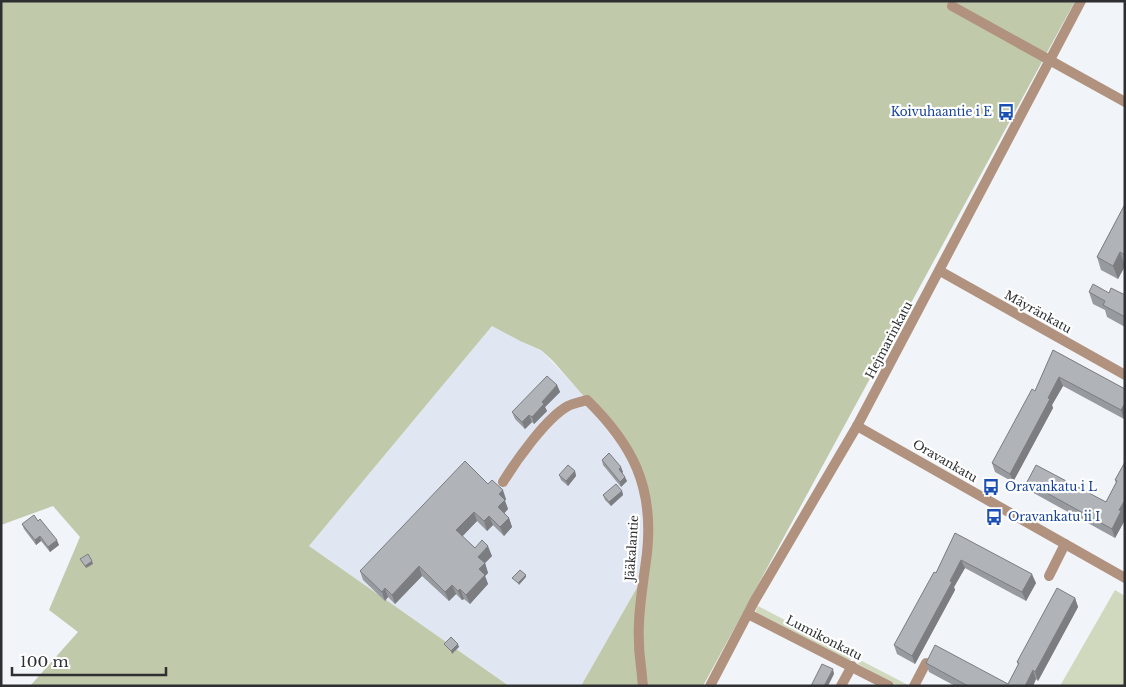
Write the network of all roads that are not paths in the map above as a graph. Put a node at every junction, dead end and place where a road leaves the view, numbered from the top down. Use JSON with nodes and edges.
{"nodes":[{"id":1,"x":1080,"y":1,"type":"edge"},
{"id":2,"x":952,"y":6,"type":"dead end"},
{"id":3,"x":1048,"y":61,"type":"junction"},
{"id":4,"x":1125,"y":102,"type":"edge"},
{"id":5,"x":940,"y":271,"type":"junction"},
{"id":6,"x":1125,"y":375,"type":"edge"},
{"id":7,"x":857,"y":426,"type":"junction"},
{"id":8,"x":503,"y":482,"type":"dead end"},
{"id":9,"x":1065,"y":544,"type":"junction"},
{"id":10,"x":1049,"y":576,"type":"dead end"},
{"id":11,"x":1125,"y":578,"type":"edge"},
{"id":12,"x":748,"y":614,"type":"junction"},
{"id":13,"x":926,"y":664,"type":"edge"},
{"id":14,"x":852,"y":666,"type":"junction"},
{"id":15,"x":643,"y":686,"type":"edge"},
{"id":16,"x":710,"y":686,"type":"edge"},
{"id":17,"x":841,"y":686,"type":"edge"},
{"id":18,"x":889,"y":686,"type":"edge"},
{"id":19,"x":914,"y":686,"type":"edge"}],
"edges":[{"from":1,"to":3,"type":"street","name":"Hejmarinkatu"},
{"from":2,"to":3,"type":"street"},
{"from":3,"to":4,"type":"street"},
{"from":3,"to":5,"type":"street","name":"Hejmarinkatu"},
{"from":5,"to":6,"type":"street","name":"Mäyränkatu"},
{"from":5,"to":7,"type":"street","name":"Hejmarinkatu"},
{"from":7,"to":9,"type":"street","name":"Oravankatu"},
{"from":7,"to":12,"type":"street","name":"Hejmarinkatu"},
{"from":8,"to":15,"type":"street","name":"Jääkalantie"},
{"from":9,"to":10,"type":"street"},
{"from":9,"to":11,"type":"street","name":"Oravankatu"},
{"from":12,"to":14,"type":"street","name":"Lumikonkatu"},
{"from":12,"to":16,"type":"street","name":"Hejmarinkatu"},
{"from":13,"to":19,"type":"street"},
{"from":14,"to":17,"type":"street"},
{"from":14,"to":18,"type":"street","name":"Lumikonkatu"}]}
